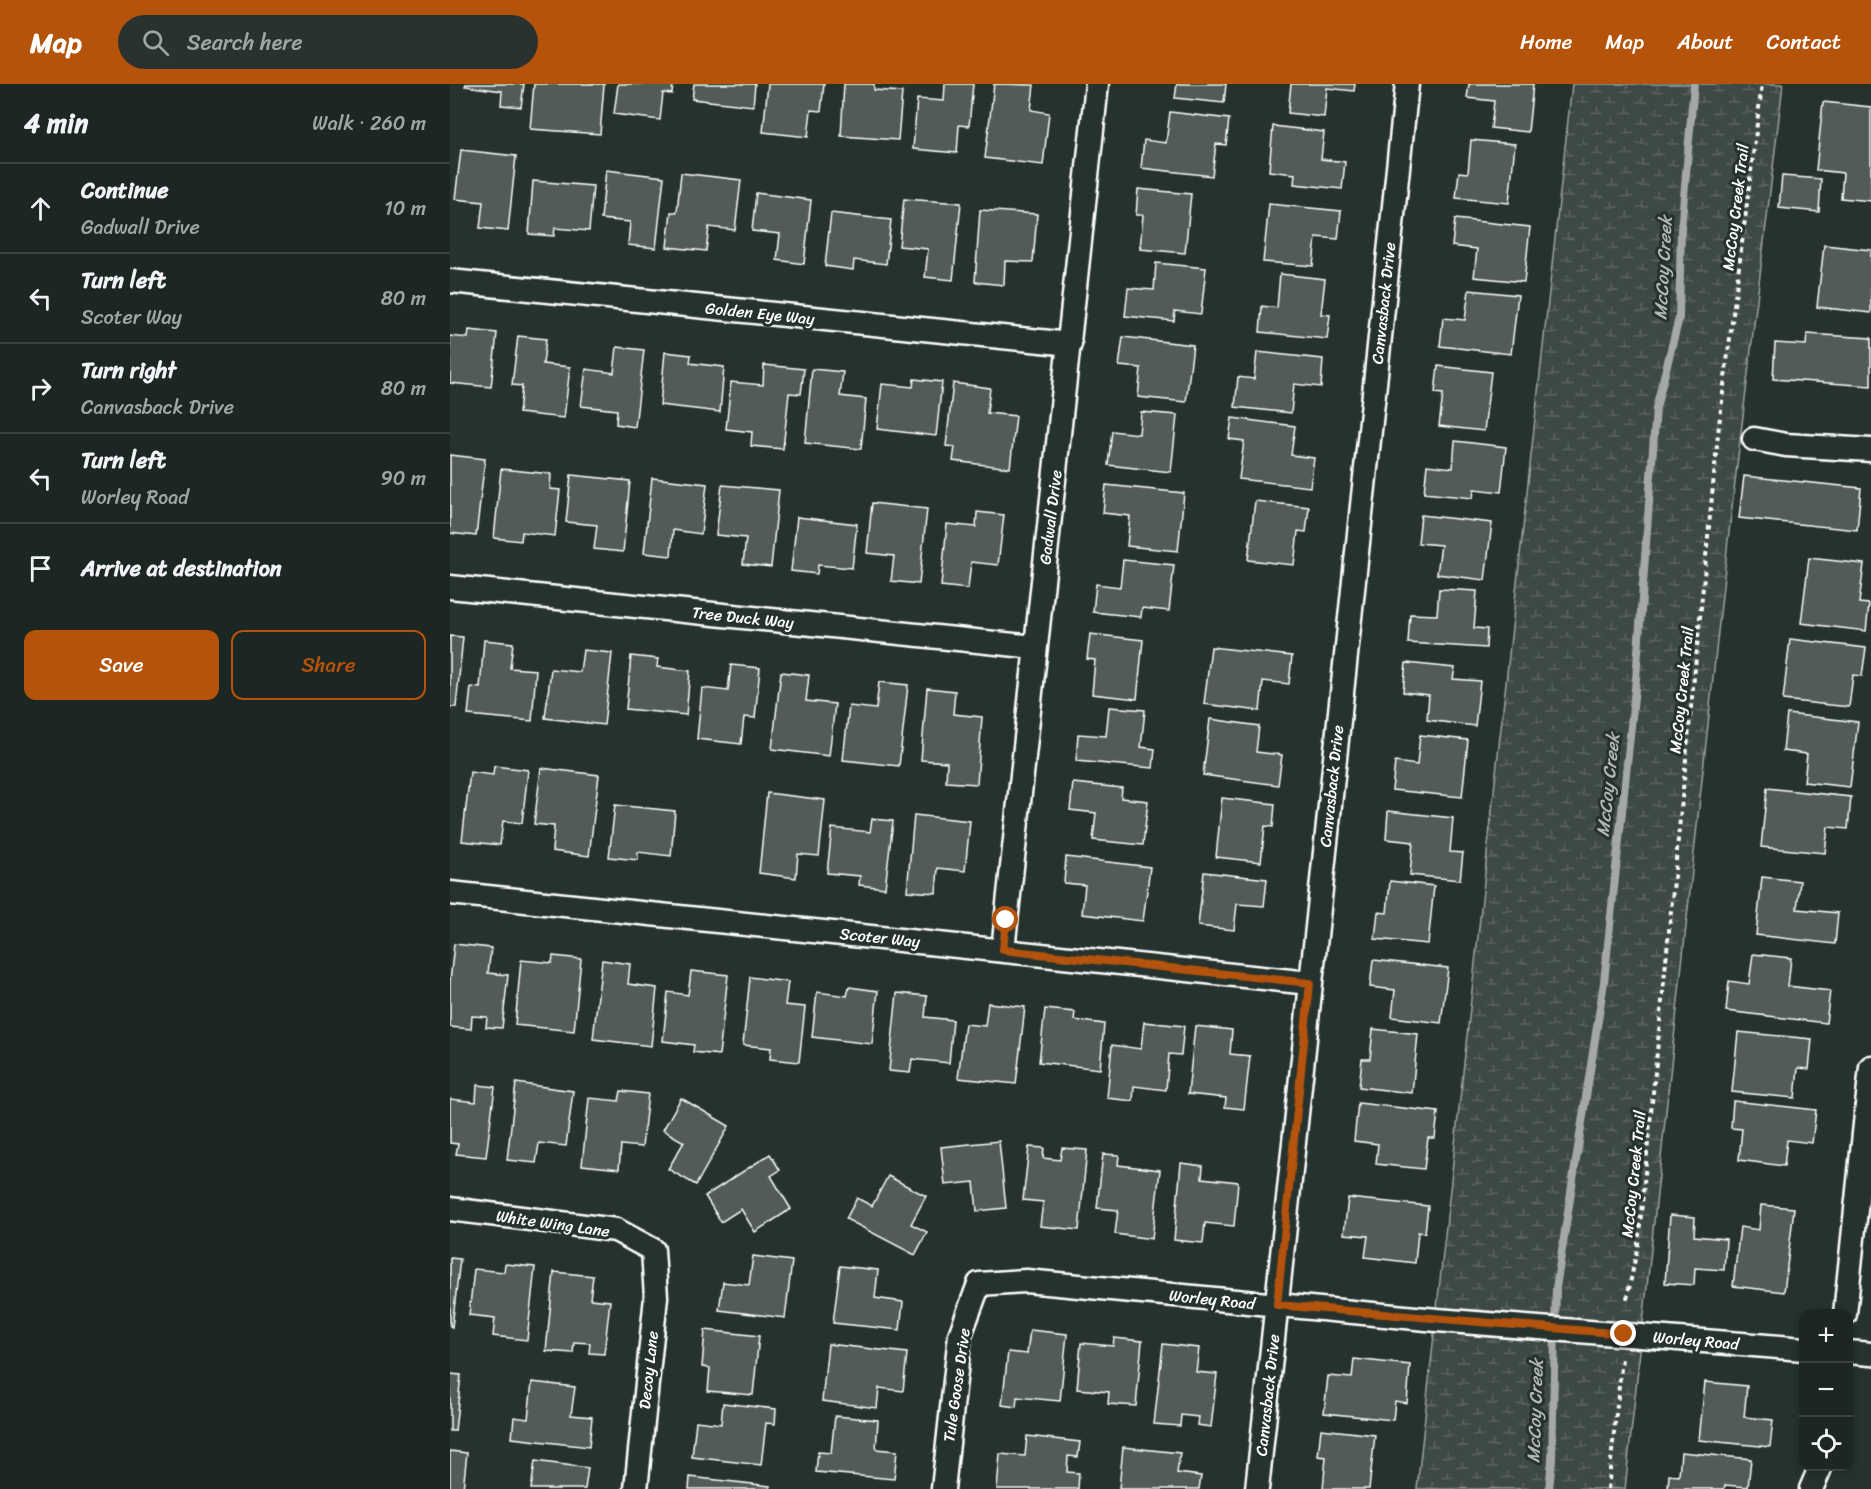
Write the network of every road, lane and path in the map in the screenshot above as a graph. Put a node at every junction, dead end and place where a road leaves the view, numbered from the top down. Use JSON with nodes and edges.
{"nodes":[{"id":1,"x":1097,"y":84,"type":"edge"},
{"id":2,"x":1407,"y":84,"type":"edge"},
{"id":3,"x":1762,"y":84,"type":"edge"},
{"id":4,"x":450,"y":281,"type":"edge"},
{"id":5,"x":1070,"y":344,"type":"junction"},
{"id":6,"x":1754,"y":439,"type":"dead end"},
{"id":7,"x":1871,"y":450,"type":"edge"},
{"id":8,"x":450,"y":587,"type":"edge"},
{"id":9,"x":1035,"y":647,"type":"junction"},
{"id":10,"x":450,"y":893,"type":"edge"},
{"id":11,"x":1003,"y":950,"type":"junction"},
{"id":12,"x":1310,"y":983,"type":"junction"},
{"id":13,"x":1871,"y":1067,"type":"edge"},
{"id":14,"x":450,"y":1209,"type":"edge"},
{"id":15,"x":652,"y":1250,"type":"joint"},
{"id":16,"x":979,"y":1284,"type":"joint"},
{"id":17,"x":1627,"y":1299,"type":"dead end"},
{"id":18,"x":1277,"y":1305,"type":"junction"},
{"id":19,"x":1846,"y":1309,"type":"edge"},
{"id":20,"x":1799,"y":1348,"type":"edge"},
{"id":21,"x":1853,"y":1352,"type":"edge"},
{"id":22,"x":1871,"y":1354,"type":"edge"},
{"id":23,"x":1622,"y":1357,"type":"dead end"},
{"id":24,"x":1819,"y":1471,"type":"edge"},
{"id":25,"x":636,"y":1489,"type":"edge"},
{"id":26,"x":943,"y":1489,"type":"edge"},
{"id":27,"x":1257,"y":1489,"type":"edge"},
{"id":28,"x":1608,"y":1489,"type":"edge"},
{"id":29,"x":1811,"y":1489,"type":"edge"}],
"edges":[{"from":1,"to":5,"type":"street","name":"Gadwall Drive"},
{"from":2,"to":12,"type":"street","name":"Canvasback Drive"},
{"from":3,"to":17,"type":"path","name":"McCoy Creek Trail"},
{"from":4,"to":5,"type":"street","name":"Golden Eye Way"},
{"from":5,"to":9,"type":"street","name":"Gadwall Drive"},
{"from":6,"to":7,"type":"street"},
{"from":8,"to":9,"type":"street","name":"Tree Duck Way"},
{"from":9,"to":11,"type":"street","name":"Gadwall Drive"},
{"from":10,"to":11,"type":"street","name":"Scoter Way"},
{"from":11,"to":12,"type":"street","name":"Scoter Way"},
{"from":12,"to":18,"type":"street","name":"Canvasback Drive"},
{"from":13,"to":19,"type":"street"},
{"from":14,"to":15,"type":"street","name":"White Wing Lane"},
{"from":15,"to":25,"type":"street","name":"Decoy Lane"},
{"from":16,"to":18,"type":"street","name":"Worley Road"},
{"from":16,"to":26,"type":"street","name":"Tule Goose Drive"},
{"from":18,"to":20,"type":"street","name":"Worley Road"},
{"from":18,"to":27,"type":"street","name":"Canvasback Drive"},
{"from":21,"to":22,"type":"street"},
{"from":23,"to":28,"type":"path"},
{"from":24,"to":29,"type":"street"}]}
